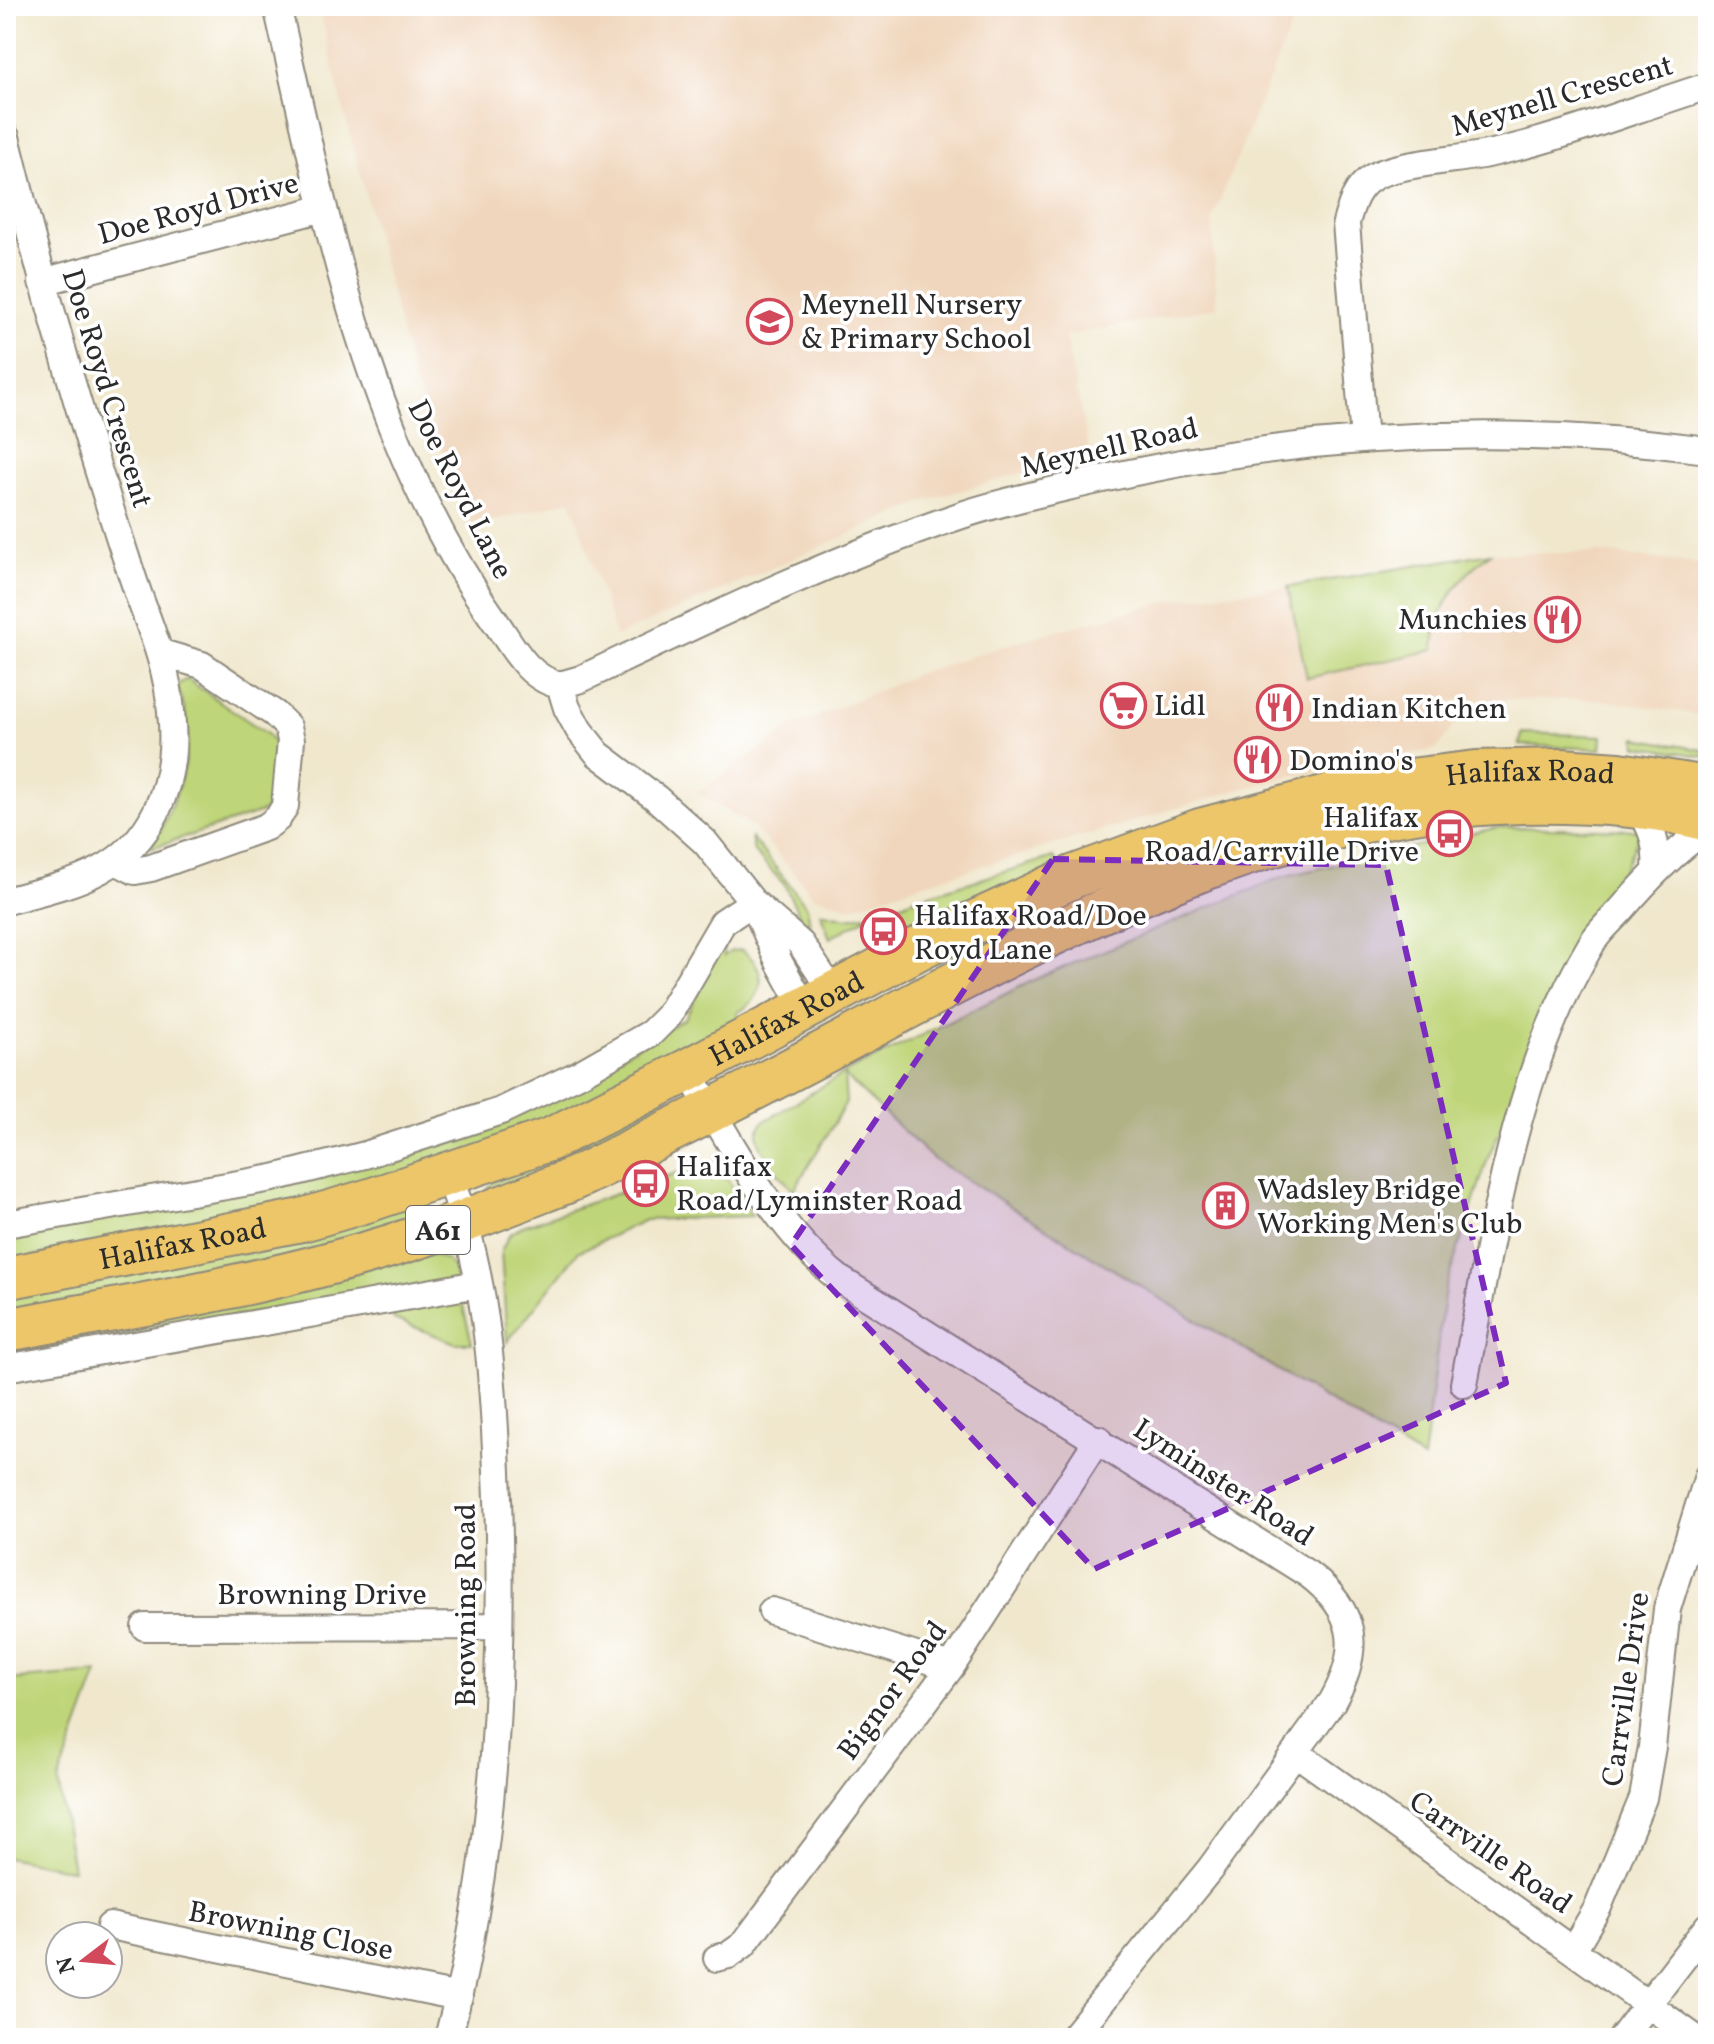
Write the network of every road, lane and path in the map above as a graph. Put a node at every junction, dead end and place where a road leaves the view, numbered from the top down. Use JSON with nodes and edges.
{"nodes":[{"id":1,"x":277,"y":6,"type":"edge"},
{"id":2,"x":1708,"y":86,"type":"edge"},
{"id":3,"x":6,"y":137,"type":"edge"},
{"id":4,"x":324,"y":208,"type":"junction"},
{"id":5,"x":42,"y":282,"type":"junction"},
{"id":6,"x":1364,"y":440,"type":"junction"},
{"id":7,"x":1708,"y":450,"type":"edge"},
{"id":8,"x":161,"y":653,"type":"junction"},
{"id":9,"x":560,"y":685,"type":"junction"},
{"id":10,"x":1708,"y":788,"type":"edge"},
{"id":11,"x":1639,"y":807,"type":"junction"},
{"id":12,"x":1708,"y":820,"type":"edge"},
{"id":13,"x":1708,"y":828,"type":"edge"},
{"id":14,"x":118,"y":862,"type":"junction"},
{"id":15,"x":1656,"y":869,"type":"junction"},
{"id":16,"x":6,"y":901,"type":"edge"},
{"id":17,"x":753,"y":902,"type":"junction"},
{"id":18,"x":819,"y":1001,"type":"junction"},
{"id":19,"x":841,"y":1043,"type":"junction"},
{"id":20,"x":688,"y":1070,"type":"junction"},
{"id":21,"x":711,"y":1111,"type":"junction"},
{"id":22,"x":448,"y":1174,"type":"junction"},
{"id":23,"x":465,"y":1221,"type":"junction"},
{"id":24,"x":6,"y":1224,"type":"edge"},
{"id":25,"x":6,"y":1278,"type":"edge"},
{"id":26,"x":478,"y":1284,"type":"junction"},
{"id":27,"x":6,"y":1330,"type":"edge"},
{"id":28,"x":6,"y":1368,"type":"edge"},
{"id":29,"x":1464,"y":1384,"type":"dead end"},
{"id":30,"x":1098,"y":1439,"type":"junction"},
{"id":31,"x":1708,"y":1476,"type":"edge"},
{"id":32,"x":772,"y":1611,"type":"dead end"},
{"id":33,"x":499,"y":1626,"type":"junction"},
{"id":34,"x":145,"y":1627,"type":"dead end"},
{"id":35,"x":951,"y":1667,"type":"junction"},
{"id":36,"x":1296,"y":1753,"type":"junction"},
{"id":37,"x":1708,"y":1926,"type":"edge"},
{"id":38,"x":124,"y":1929,"type":"edge"},
{"id":39,"x":1573,"y":1950,"type":"junction"},
{"id":40,"x":717,"y":1958,"type":"dead end"},
{"id":41,"x":459,"y":1997,"type":"junction"},
{"id":42,"x":1646,"y":2006,"type":"junction"},
{"id":43,"x":448,"y":2038,"type":"edge"},
{"id":44,"x":1072,"y":2038,"type":"edge"},
{"id":45,"x":1622,"y":2038,"type":"edge"},
{"id":46,"x":1695,"y":2038,"type":"edge"}],
"edges":[{"from":1,"to":4,"type":"street","name":"Doe Royd Lane"},
{"from":2,"to":6,"type":"street","name":"Meynell Crescent"},
{"from":3,"to":5,"type":"street","name":"Doe Royd Crescent"},
{"from":4,"to":5,"type":"street","name":"Doe Royd Drive"},
{"from":4,"to":9,"type":"street","name":"Doe Royd Lane"},
{"from":5,"to":8,"type":"street","name":"Doe Royd Crescent"},
{"from":6,"to":7,"type":"street","name":"Meynell Road"},
{"from":6,"to":9,"type":"street","name":"Meynell Road"},
{"from":8,"to":14,"type":"street","name":"Doe Royd Crescent"},
{"from":8,"to":14,"type":"street"},
{"from":9,"to":17,"type":"street"},
{"from":10,"to":18,"type":"highway","name":"Halifax Road","number":"A61"},
{"from":11,"to":12,"type":"highway","name":"Halifax Road","number":"A61"},
{"from":11,"to":15,"type":"street","name":"Halifax Road"},
{"from":11,"to":19,"type":"highway","name":"Halifax Road","number":"A61"},
{"from":13,"to":15,"type":"street"},
{"from":14,"to":16,"type":"street","name":"Doe Royd Crescent"},
{"from":15,"to":29,"type":"street"},
{"from":17,"to":18,"type":"street"},
{"from":17,"to":24,"type":"street","name":"Halifax Road"},
{"from":18,"to":19,"type":"highway"},
{"from":18,"to":20,"type":"highway","name":"Halifax Road","number":"A61"},
{"from":19,"to":21,"type":"highway","name":"Halifax Road","number":"A61"},
{"from":20,"to":21,"type":"street","name":"Lyminster Road"},
{"from":20,"to":22,"type":"highway","name":"Halifax Road","number":"A61"},
{"from":21,"to":23,"type":"highway","name":"Halifax Road","number":"A61"},
{"from":21,"to":30,"type":"street","name":"Lyminster Road"},
{"from":22,"to":23,"type":"street","name":"Browning Road"},
{"from":22,"to":25,"type":"highway","name":"Halifax Road","number":"A61"},
{"from":23,"to":26,"type":"street","name":"Browning Road"},
{"from":23,"to":27,"type":"highway","name":"Halifax Road","number":"A61"},
{"from":26,"to":28,"type":"street"},
{"from":26,"to":33,"type":"street","name":"Browning Road"},
{"from":30,"to":35,"type":"street","name":"Bignor Road"},
{"from":30,"to":36,"type":"street","name":"Lyminster Road"},
{"from":31,"to":39,"type":"street","name":"Carrville Drive"},
{"from":32,"to":35,"type":"street"},
{"from":33,"to":34,"type":"street","name":"Browning Drive"},
{"from":33,"to":41,"type":"street","name":"Browning Road"},
{"from":35,"to":40,"type":"street","name":"Bignor Road"},
{"from":36,"to":39,"type":"street","name":"Carrville Road"},
{"from":36,"to":44,"type":"street","name":"Lyminster Road"},
{"from":37,"to":42,"type":"street"},
{"from":38,"to":41,"type":"street","name":"Browning Close"},
{"from":39,"to":42,"type":"street","name":"Carrville Road"},
{"from":41,"to":43,"type":"street","name":"Browning Road"},
{"from":42,"to":45,"type":"street"},
{"from":42,"to":46,"type":"street","name":"Carrville Road"}]}
